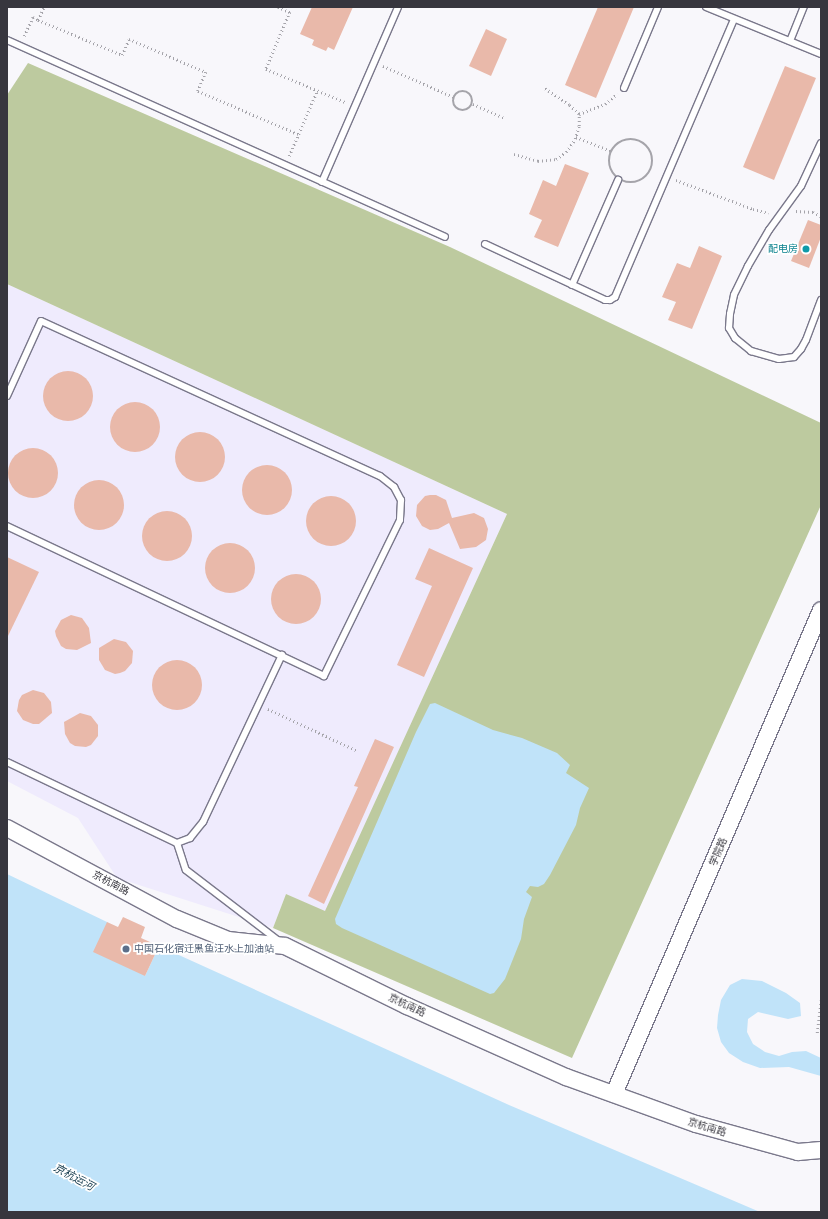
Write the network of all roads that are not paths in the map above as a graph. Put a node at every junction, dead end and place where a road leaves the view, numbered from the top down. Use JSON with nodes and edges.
{"nodes":[{"id":1,"x":398,"y":7,"type":"edge"},
{"id":2,"x":658,"y":7,"type":"edge"},
{"id":3,"x":706,"y":7,"type":"edge"},
{"id":4,"x":804,"y":7,"type":"edge"},
{"id":5,"x":734,"y":19,"type":"junction"},
{"id":6,"x":7,"y":40,"type":"edge"},
{"id":7,"x":790,"y":41,"type":"junction"},
{"id":8,"x":821,"y":54,"type":"edge"},
{"id":9,"x":624,"y":88,"type":"road end"},
{"id":10,"x":821,"y":143,"type":"edge"},
{"id":11,"x":618,"y":180,"type":"road end"},
{"id":12,"x":322,"y":182,"type":"junction"},
{"id":13,"x":445,"y":237,"type":"dead end"},
{"id":14,"x":484,"y":244,"type":"dead end"},
{"id":15,"x":572,"y":285,"type":"junction"},
{"id":16,"x":821,"y":300,"type":"edge"},
{"id":17,"x":7,"y":396,"type":"edge"},
{"id":18,"x":7,"y":526,"type":"edge"},
{"id":19,"x":821,"y":610,"type":"edge"},
{"id":20,"x":282,"y":655,"type":"junction"},
{"id":21,"x":7,"y":762,"type":"edge"},
{"id":22,"x":7,"y":828,"type":"edge"},
{"id":23,"x":177,"y":843,"type":"junction"},
{"id":24,"x":285,"y":946,"type":"junction"},
{"id":25,"x":614,"y":1094,"type":"junction"},
{"id":26,"x":821,"y":1150,"type":"edge"}],
"edges":[{"from":1,"to":12,"type":"lane"},
{"from":2,"to":9,"type":"lane"},
{"from":3,"to":5,"type":"lane"},
{"from":4,"to":7,"type":"lane"},
{"from":5,"to":7,"type":"lane"},
{"from":5,"to":15,"type":"lane"},
{"from":6,"to":12,"type":"lane"},
{"from":7,"to":8,"type":"lane"},
{"from":10,"to":16,"type":"lane"},
{"from":11,"to":15,"type":"lane"},
{"from":12,"to":13,"type":"lane"},
{"from":14,"to":15,"type":"lane"},
{"from":17,"to":20,"type":"lane"},
{"from":18,"to":20,"type":"lane"},
{"from":19,"to":25,"type":"street","name":"学院路"},
{"from":20,"to":23,"type":"lane"},
{"from":21,"to":23,"type":"lane"},
{"from":22,"to":24,"type":"street","name":"京杭南路"},
{"from":23,"to":24,"type":"lane"},
{"from":24,"to":25,"type":"street","name":"京杭南路"},
{"from":25,"to":26,"type":"street","name":"京杭南路"}]}
